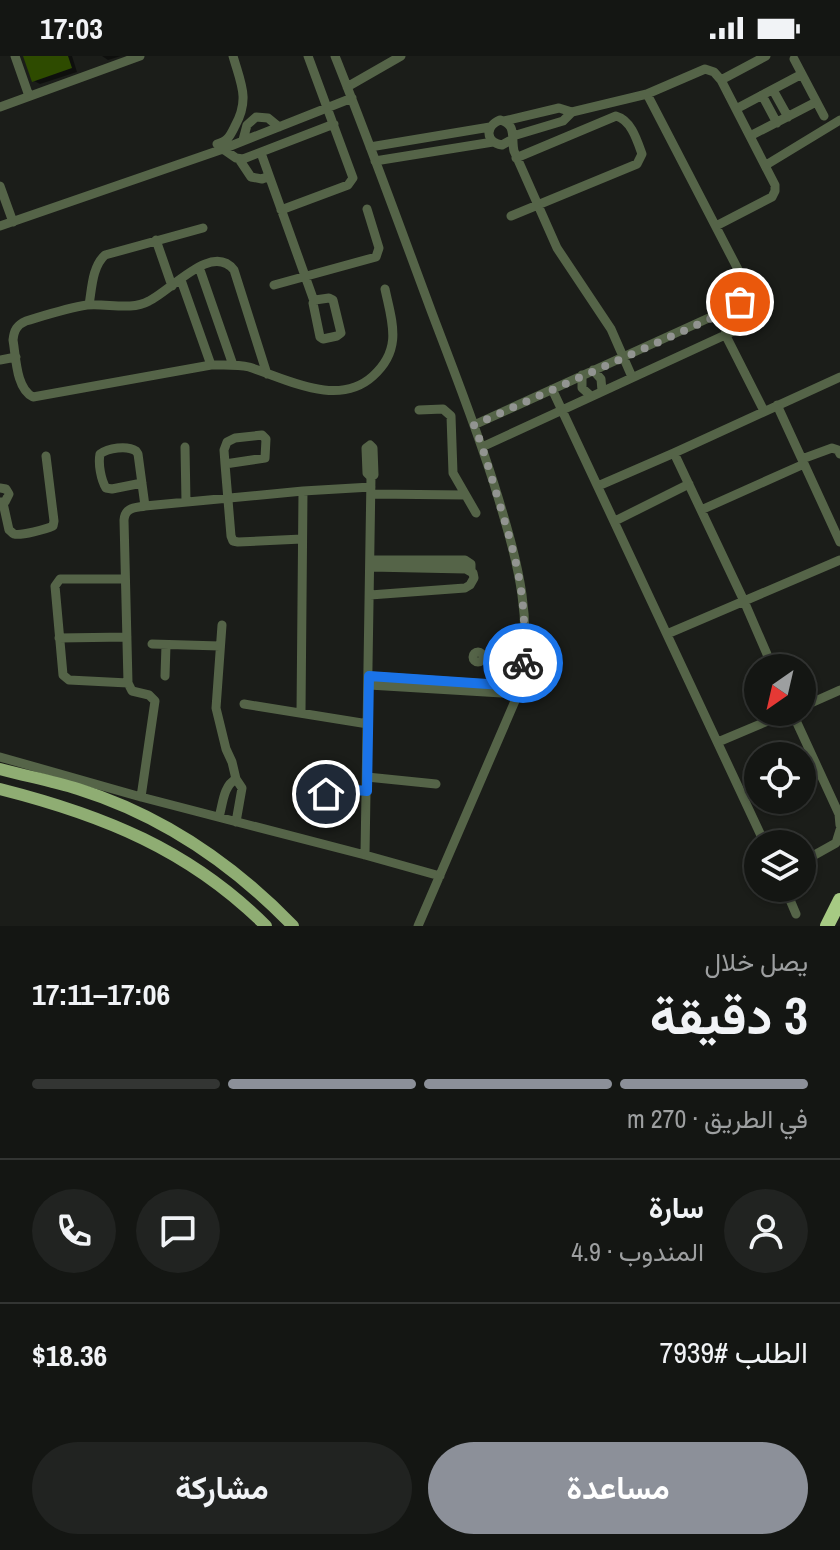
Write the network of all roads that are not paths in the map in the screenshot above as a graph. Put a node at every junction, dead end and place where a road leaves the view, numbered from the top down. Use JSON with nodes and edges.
{"nodes":[{"id":1,"x":15,"y":56,"type":"edge"},
{"id":2,"x":140,"y":56,"type":"edge"},
{"id":3,"x":233,"y":56,"type":"edge"},
{"id":4,"x":308,"y":56,"type":"edge"},
{"id":5,"x":335,"y":56,"type":"edge"},
{"id":6,"x":401,"y":56,"type":"edge"},
{"id":7,"x":766,"y":56,"type":"edge"},
{"id":8,"x":794,"y":59,"type":"dead end"},
{"id":9,"x":802,"y":74,"type":"junction"},
{"id":10,"x":721,"y":80,"type":"junction"},
{"id":11,"x":347,"y":87,"type":"junction"},
{"id":12,"x":773,"y":90,"type":"junction"},
{"id":13,"x":647,"y":94,"type":"junction"},
{"id":14,"x":762,"y":95,"type":"junction"},
{"id":15,"x":29,"y":96,"type":"junction"},
{"id":16,"x":352,"y":98,"type":"junction"},
{"id":17,"x":816,"y":102,"type":"junction"},
{"id":18,"x":0,"y":107,"type":"edge"},
{"id":19,"x":328,"y":107,"type":"junction"},
{"id":20,"x":736,"y":109,"type":"junction"},
{"id":21,"x":572,"y":112,"type":"junction"},
{"id":22,"x":824,"y":116,"type":"dead end"},
{"id":23,"x":788,"y":117,"type":"junction"},
{"id":24,"x":840,"y":120,"type":"edge"},
{"id":25,"x":504,"y":121,"type":"junction"},
{"id":26,"x":777,"y":123,"type":"junction"},
{"id":27,"x":334,"y":124,"type":"junction"},
{"id":28,"x":279,"y":127,"type":"junction"},
{"id":29,"x":490,"y":127,"type":"junction"},
{"id":30,"x":750,"y":136,"type":"junction"},
{"id":31,"x":512,"y":138,"type":"junction"},
{"id":32,"x":243,"y":140,"type":"junction"},
{"id":33,"x":493,"y":142,"type":"junction"},
{"id":34,"x":370,"y":147,"type":"junction"},
{"id":35,"x":223,"y":149,"type":"junction"},
{"id":36,"x":261,"y":153,"type":"junction"},
{"id":37,"x":516,"y":158,"type":"junction"},
{"id":38,"x":239,"y":159,"type":"junction"},
{"id":39,"x":375,"y":161,"type":"junction"},
{"id":40,"x":766,"y":165,"type":"junction"},
{"id":41,"x":157,"y":166,"type":"dead end"},
{"id":42,"x":269,"y":176,"type":"junction"},
{"id":43,"x":0,"y":186,"type":"edge"},
{"id":44,"x":537,"y":206,"type":"junction"},
{"id":45,"x":367,"y":209,"type":"dead end"},
{"id":46,"x":281,"y":210,"type":"junction"},
{"id":47,"x":511,"y":216,"type":"dead end"},
{"id":48,"x":13,"y":222,"type":"junction"},
{"id":49,"x":0,"y":226,"type":"edge"},
{"id":50,"x":716,"y":226,"type":"junction"},
{"id":51,"x":203,"y":228,"type":"dead end"},
{"id":52,"x":156,"y":240,"type":"junction"},
{"id":53,"x":199,"y":267,"type":"junction"},
{"id":54,"x":305,"y":277,"type":"junction"},
{"id":55,"x":744,"y":281,"type":"junction"},
{"id":56,"x":177,"y":283,"type":"junction"},
{"id":57,"x":274,"y":285,"type":"dead end"},
{"id":58,"x":385,"y":289,"type":"dead end"},
{"id":59,"x":210,"y":299,"type":"junction"},
{"id":60,"x":314,"y":301,"type":"junction"},
{"id":61,"x":89,"y":305,"type":"junction"},
{"id":62,"x":190,"y":306,"type":"junction"},
{"id":63,"x":220,"y":328,"type":"junction"},
{"id":64,"x":200,"y":334,"type":"junction"},
{"id":65,"x":725,"y":334,"type":"junction"},
{"id":66,"x":16,"y":357,"type":"junction"},
{"id":67,"x":623,"y":357,"type":"junction"},
{"id":68,"x":0,"y":360,"type":"edge"},
{"id":69,"x":211,"y":365,"type":"junction"},
{"id":70,"x":233,"y":365,"type":"junction"},
{"id":71,"x":593,"y":370,"type":"junction"},
{"id":72,"x":267,"y":374,"type":"junction"},
{"id":73,"x":582,"y":375,"type":"junction"},
{"id":74,"x":632,"y":377,"type":"junction"},
{"id":75,"x":840,"y":377,"type":"edge"},
{"id":76,"x":552,"y":389,"type":"junction"},
{"id":77,"x":602,"y":391,"type":"junction"},
{"id":78,"x":591,"y":396,"type":"junction"},
{"id":79,"x":777,"y":405,"type":"junction"},
{"id":80,"x":562,"y":409,"type":"junction"},
{"id":81,"x":419,"y":410,"type":"dead end"},
{"id":82,"x":764,"y":411,"type":"junction"},
{"id":83,"x":474,"y":425,"type":"junction"},
{"id":84,"x":185,"y":447,"type":"dead end"},
{"id":85,"x":482,"y":447,"type":"junction"},
{"id":86,"x":674,"y":453,"type":"junction"},
{"id":87,"x":840,"y":454,"type":"edge"},
{"id":88,"x":46,"y":456,"type":"dead end"},
{"id":89,"x":803,"y":462,"type":"junction"},
{"id":90,"x":225,"y":464,"type":"junction"},
{"id":91,"x":142,"y":483,"type":"junction"},
{"id":92,"x":689,"y":484,"type":"junction"},
{"id":93,"x":371,"y":486,"type":"junction"},
{"id":94,"x":598,"y":486,"type":"junction"},
{"id":95,"x":0,"y":488,"type":"edge"},
{"id":96,"x":303,"y":491,"type":"junction"},
{"id":97,"x":465,"y":495,"type":"junction"},
{"id":98,"x":228,"y":497,"type":"junction"},
{"id":99,"x":1,"y":502,"type":"edge"},
{"id":100,"x":186,"y":502,"type":"junction"},
{"id":101,"x":145,"y":506,"type":"junction"},
{"id":102,"x":701,"y":510,"type":"junction"},
{"id":103,"x":476,"y":513,"type":"dead end"},
{"id":104,"x":615,"y":521,"type":"junction"},
{"id":105,"x":302,"y":539,"type":"junction"},
{"id":106,"x":840,"y":542,"type":"edge"},
{"id":107,"x":840,"y":560,"type":"edge"},
{"id":108,"x":370,"y":564,"type":"junction"},
{"id":109,"x":125,"y":579,"type":"junction"},
{"id":110,"x":370,"y":595,"type":"junction"},
{"id":111,"x":744,"y":601,"type":"junction"},
{"id":112,"x":222,"y":625,"type":"dead end"},
{"id":113,"x":667,"y":634,"type":"junction"},
{"id":114,"x":127,"y":637,"type":"junction"},
{"id":115,"x":59,"y":638,"type":"junction"},
{"id":116,"x":152,"y":644,"type":"dead end"},
{"id":117,"x":166,"y":645,"type":"junction"},
{"id":118,"x":220,"y":646,"type":"junction"},
{"id":119,"x":767,"y":654,"type":"edge"},
{"id":120,"x":476,"y":662,"type":"dead end"},
{"id":121,"x":165,"y":676,"type":"dead end"},
{"id":122,"x":369,"y":681,"type":"junction"},
{"id":123,"x":475,"y":682,"type":"junction"},
{"id":124,"x":128,"y":683,"type":"junction"},
{"id":125,"x":518,"y":690,"type":"junction"},
{"id":126,"x":840,"y":690,"type":"edge"},
{"id":127,"x":816,"y":701,"type":"edge"},
{"id":128,"x":244,"y":704,"type":"dead end"},
{"id":129,"x":301,"y":713,"type":"junction"},
{"id":130,"x":368,"y":724,"type":"junction"},
{"id":131,"x":756,"y":726,"type":"edge"},
{"id":132,"x":797,"y":726,"type":"edge"},
{"id":133,"x":718,"y":742,"type":"junction"},
{"id":134,"x":0,"y":757,"type":"edge"},
{"id":135,"x":0,"y":769,"type":"edge"},
{"id":136,"x":367,"y":777,"type":"junction"},
{"id":137,"x":236,"y":779,"type":"junction"},
{"id":138,"x":436,"y":784,"type":"dead end"},
{"id":139,"x":0,"y":789,"type":"edge"},
{"id":140,"x":367,"y":791,"type":"junction"},
{"id":141,"x":141,"y":797,"type":"junction"},
{"id":142,"x":325,"y":813,"type":"dead end"},
{"id":143,"x":219,"y":817,"type":"junction"},
{"id":144,"x":236,"y":822,"type":"junction"},
{"id":145,"x":840,"y":828,"type":"edge"},
{"id":146,"x":759,"y":830,"type":"edge"},
{"id":147,"x":816,"y":854,"type":"edge"},
{"id":148,"x":365,"y":855,"type":"junction"},
{"id":149,"x":440,"y":876,"type":"junction"},
{"id":150,"x":840,"y":900,"type":"edge"},
{"id":151,"x":791,"y":902,"type":"edge"},
{"id":152,"x":796,"y":914,"type":"dead end"},
{"id":153,"x":266,"y":926,"type":"edge"},
{"id":154,"x":293,"y":926,"type":"edge"},
{"id":155,"x":418,"y":926,"type":"edge"},
{"id":156,"x":827,"y":926,"type":"edge"}],
"edges":[{"from":1,"to":15,"type":"lane"},
{"from":2,"to":15,"type":"lane"},
{"from":3,"to":41,"type":"lane"},
{"from":4,"to":19,"type":"lane"},
{"from":5,"to":11,"type":"lane"},
{"from":6,"to":11,"type":"lane"},
{"from":7,"to":10,"type":"lane"},
{"from":8,"to":9,"type":"lane"},
{"from":9,"to":12,"type":"lane"},
{"from":9,"to":17,"type":"lane"},
{"from":10,"to":13,"type":"lane"},
{"from":10,"to":20,"type":"lane"},
{"from":11,"to":16,"type":"lane"},
{"from":12,"to":14,"type":"lane"},
{"from":12,"to":23,"type":"lane"},
{"from":13,"to":21,"type":"lane"},
{"from":13,"to":50,"type":"lane"},
{"from":14,"to":20,"type":"lane"},
{"from":14,"to":26,"type":"lane"},
{"from":15,"to":18,"type":"lane"},
{"from":16,"to":19,"type":"lane"},
{"from":16,"to":34,"type":"lane"},
{"from":17,"to":22,"type":"lane"},
{"from":17,"to":23,"type":"lane"},
{"from":19,"to":27,"type":"lane"},
{"from":19,"to":28,"type":"lane"},
{"from":20,"to":30,"type":"lane"},
{"from":21,"to":25,"type":"lane"},
{"from":21,"to":31,"type":"lane"},
{"from":23,"to":26,"type":"lane"},
{"from":24,"to":40,"type":"lane"},
{"from":25,"to":29,"type":"lane"},
{"from":25,"to":31,"type":"lane"},
{"from":26,"to":30,"type":"lane"},
{"from":27,"to":36,"type":"lane"},
{"from":27,"to":46,"type":"lane"},
{"from":28,"to":32,"type":"lane"},
{"from":28,"to":32,"type":"lane"},
{"from":29,"to":33,"type":"lane"},
{"from":29,"to":34,"type":"lane"},
{"from":30,"to":40,"type":"lane"},
{"from":31,"to":33,"type":"lane"},
{"from":31,"to":37,"type":"lane"},
{"from":32,"to":35,"type":"lane"},
{"from":33,"to":39,"type":"lane"},
{"from":34,"to":39,"type":"lane"},
{"from":35,"to":38,"type":"lane"},
{"from":35,"to":48,"type":"lane"},
{"from":36,"to":38,"type":"lane"},
{"from":36,"to":42,"type":"lane"},
{"from":37,"to":44,"type":"lane"},
{"from":37,"to":44,"type":"lane"},
{"from":38,"to":42,"type":"lane"},
{"from":39,"to":83,"type":"lane"},
{"from":40,"to":50,"type":"lane"},
{"from":42,"to":46,"type":"lane"},
{"from":43,"to":48,"type":"lane"},
{"from":44,"to":47,"type":"lane"},
{"from":44,"to":67,"type":"lane"},
{"from":45,"to":54,"type":"lane"},
{"from":46,"to":54,"type":"lane"},
{"from":48,"to":49,"type":"lane"},
{"from":50,"to":55,"type":"lane"},
{"from":51,"to":52,"type":"lane"},
{"from":52,"to":56,"type":"lane"},
{"from":52,"to":61,"type":"lane"},
{"from":53,"to":56,"type":"lane"},
{"from":53,"to":59,"type":"lane"},
{"from":53,"to":72,"type":"lane"},
{"from":54,"to":57,"type":"lane"},
{"from":54,"to":60,"type":"lane"},
{"from":55,"to":65,"type":"lane"},
{"from":55,"to":67,"type":"lane"},
{"from":56,"to":61,"type":"lane"},
{"from":56,"to":62,"type":"lane"},
{"from":58,"to":72,"type":"lane"},
{"from":59,"to":62,"type":"lane"},
{"from":59,"to":63,"type":"lane"},
{"from":60,"to":60,"type":"lane"},
{"from":61,"to":66,"type":"lane"},
{"from":62,"to":64,"type":"lane"},
{"from":63,"to":64,"type":"lane"},
{"from":63,"to":70,"type":"lane"},
{"from":64,"to":69,"type":"lane"},
{"from":65,"to":74,"type":"lane"},
{"from":65,"to":82,"type":"lane"},
{"from":66,"to":68,"type":"lane"},
{"from":66,"to":69,"type":"lane"},
{"from":67,"to":71,"type":"lane"},
{"from":67,"to":74,"type":"lane"},
{"from":69,"to":70,"type":"lane"},
{"from":70,"to":72,"type":"lane"},
{"from":71,"to":73,"type":"lane"},
{"from":71,"to":77,"type":"lane"},
{"from":73,"to":76,"type":"lane"},
{"from":73,"to":78,"type":"lane"},
{"from":74,"to":77,"type":"lane"},
{"from":75,"to":79,"type":"lane"},
{"from":76,"to":80,"type":"lane"},
{"from":76,"to":83,"type":"lane"},
{"from":77,"to":78,"type":"lane"},
{"from":78,"to":80,"type":"lane"},
{"from":79,"to":82,"type":"lane"},
{"from":79,"to":89,"type":"lane"},
{"from":80,"to":85,"type":"lane"},
{"from":80,"to":94,"type":"lane"},
{"from":81,"to":97,"type":"lane"},
{"from":82,"to":86,"type":"lane"},
{"from":83,"to":85,"type":"lane"},
{"from":84,"to":100,"type":"lane"},
{"from":85,"to":125,"type":"lane"},
{"from":86,"to":92,"type":"lane"},
{"from":86,"to":94,"type":"lane"},
{"from":87,"to":89,"type":"lane"},
{"from":88,"to":99,"type":"lane"},
{"from":89,"to":102,"type":"lane"},
{"from":89,"to":106,"type":"lane"},
{"from":90,"to":90,"type":"lane"},
{"from":90,"to":98,"type":"lane"},
{"from":91,"to":91,"type":"lane"},
{"from":91,"to":101,"type":"lane"},
{"from":92,"to":102,"type":"lane"},
{"from":92,"to":104,"type":"lane"},
{"from":93,"to":96,"type":"lane"},
{"from":93,"to":97,"type":"lane"},
{"from":93,"to":108,"type":"lane"},
{"from":94,"to":104,"type":"lane"},
{"from":95,"to":99,"type":"lane"},
{"from":96,"to":98,"type":"lane"},
{"from":96,"to":105,"type":"lane"},
{"from":97,"to":103,"type":"lane"},
{"from":98,"to":100,"type":"lane"},
{"from":98,"to":105,"type":"lane"},
{"from":100,"to":101,"type":"lane"},
{"from":101,"to":109,"type":"lane"},
{"from":102,"to":111,"type":"lane"},
{"from":104,"to":113,"type":"lane"},
{"from":105,"to":129,"type":"lane"},
{"from":107,"to":111,"type":"lane"},
{"from":108,"to":110,"type":"lane"},
{"from":108,"to":110,"type":"lane"},
{"from":109,"to":114,"type":"lane"},
{"from":109,"to":115,"type":"lane"},
{"from":110,"to":122,"type":"lane"},
{"from":111,"to":113,"type":"lane"},
{"from":111,"to":119,"type":"lane"},
{"from":112,"to":118,"type":"lane"},
{"from":113,"to":133,"type":"lane"},
{"from":114,"to":115,"type":"lane"},
{"from":114,"to":124,"type":"lane"},
{"from":115,"to":124,"type":"lane"},
{"from":116,"to":117,"type":"lane"},
{"from":117,"to":118,"type":"lane"},
{"from":117,"to":121,"type":"lane"},
{"from":118,"to":137,"type":"lane"},
{"from":120,"to":123,"type":"lane"},
{"from":122,"to":123,"type":"lane"},
{"from":122,"to":125,"type":"lane"},
{"from":122,"to":130,"type":"lane"},
{"from":123,"to":125,"type":"lane"},
{"from":124,"to":141,"type":"lane"},
{"from":125,"to":149,"type":"lane"},
{"from":126,"to":127,"type":"lane"},
{"from":128,"to":129,"type":"lane"},
{"from":129,"to":130,"type":"lane"},
{"from":130,"to":136,"type":"lane"},
{"from":131,"to":133,"type":"lane"},
{"from":132,"to":145,"type":"lane"},
{"from":133,"to":146,"type":"lane"},
{"from":134,"to":141,"type":"lane"},
{"from":135,"to":154,"type":"main road"},
{"from":136,"to":138,"type":"lane"},
{"from":136,"to":140,"type":"lane"},
{"from":137,"to":143,"type":"lane"},
{"from":137,"to":144,"type":"lane"},
{"from":139,"to":153,"type":"main road"},
{"from":140,"to":142,"type":"lane"},
{"from":140,"to":148,"type":"lane"},
{"from":141,"to":143,"type":"lane"},
{"from":143,"to":144,"type":"lane"},
{"from":144,"to":148,"type":"lane"},
{"from":145,"to":147,"type":"lane"},
{"from":148,"to":149,"type":"lane"},
{"from":149,"to":155,"type":"lane"},
{"from":150,"to":156,"type":"highway"},
{"from":151,"to":152,"type":"lane"}]}
